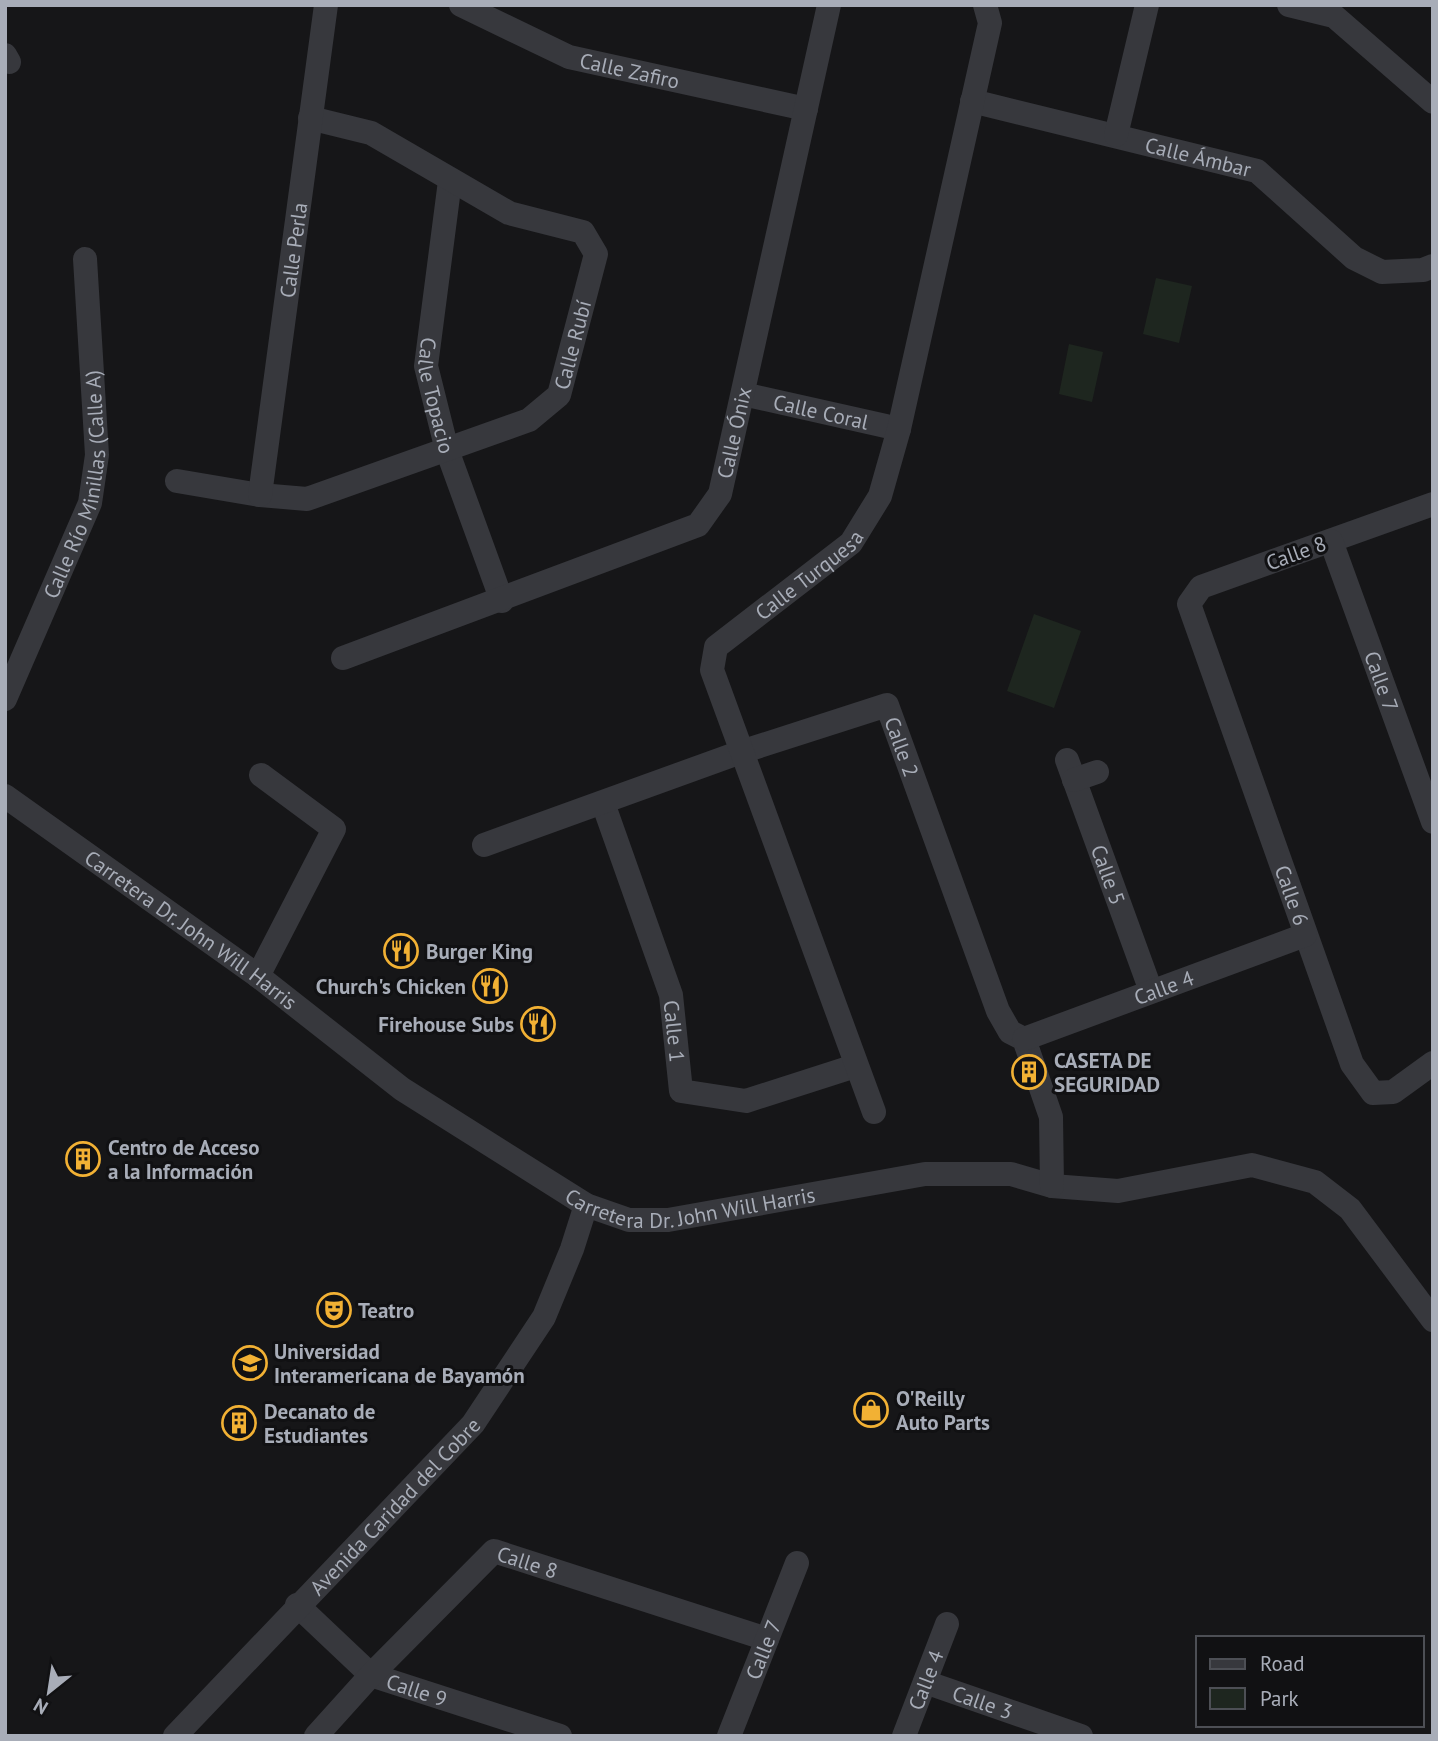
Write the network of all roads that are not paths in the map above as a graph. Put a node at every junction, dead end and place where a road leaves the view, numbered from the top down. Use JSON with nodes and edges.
{"nodes":[{"id":1,"x":326,"y":5,"type":"edge"},
{"id":2,"x":461,"y":5,"type":"edge"},
{"id":3,"x":829,"y":5,"type":"edge"},
{"id":4,"x":985,"y":5,"type":"edge"},
{"id":5,"x":1147,"y":5,"type":"edge"},
{"id":6,"x":1289,"y":5,"type":"edge"},
{"id":7,"x":972,"y":102,"type":"junction"},
{"id":8,"x":1433,"y":102,"type":"edge"},
{"id":9,"x":806,"y":110,"type":"junction"},
{"id":10,"x":310,"y":118,"type":"junction"},
{"id":11,"x":1116,"y":135,"type":"junction"},
{"id":12,"x":450,"y":181,"type":"junction"},
{"id":13,"x":85,"y":259,"type":"dead end"},
{"id":14,"x":1433,"y":266,"type":"edge"},
{"id":15,"x":743,"y":394,"type":"junction"},
{"id":16,"x":899,"y":429,"type":"junction"},
{"id":17,"x":447,"y":450,"type":"junction"},
{"id":18,"x":177,"y":481,"type":"dead end"},
{"id":19,"x":260,"y":495,"type":"junction"},
{"id":20,"x":1433,"y":504,"type":"edge"},
{"id":21,"x":1331,"y":541,"type":"junction"},
{"id":22,"x":502,"y":601,"type":"junction"},
{"id":23,"x":1197,"y":626,"type":"joint"},
{"id":24,"x":343,"y":659,"type":"dead end"},
{"id":25,"x":5,"y":699,"type":"edge"},
{"id":26,"x":741,"y":752,"type":"junction"},
{"id":27,"x":1097,"y":772,"type":"dead end"},
{"id":28,"x":261,"y":775,"type":"dead end"},
{"id":29,"x":5,"y":796,"type":"edge"},
{"id":30,"x":603,"y":803,"type":"junction"},
{"id":31,"x":1433,"y":822,"type":"edge"},
{"id":32,"x":484,"y":845,"type":"dead end"},
{"id":33,"x":1305,"y":935,"type":"junction"},
{"id":34,"x":258,"y":976,"type":"junction"},
{"id":35,"x":1151,"y":991,"type":"junction"},
{"id":36,"x":1024,"y":1039,"type":"junction"},
{"id":37,"x":1433,"y":1063,"type":"edge"},
{"id":38,"x":855,"y":1066,"type":"junction"},
{"id":39,"x":874,"y":1112,"type":"dead end"},
{"id":40,"x":1052,"y":1186,"type":"junction"},
{"id":41,"x":586,"y":1205,"type":"junction"},
{"id":42,"x":1433,"y":1320,"type":"edge"},
{"id":43,"x":797,"y":1563,"type":"dead end"},
{"id":44,"x":296,"y":1605,"type":"junction"},
{"id":45,"x":947,"y":1624,"type":"dead end"},
{"id":46,"x":767,"y":1639,"type":"junction"},
{"id":47,"x":371,"y":1675,"type":"junction"},
{"id":48,"x":925,"y":1682,"type":"junction"},
{"id":49,"x":175,"y":1736,"type":"edge"},
{"id":50,"x":316,"y":1736,"type":"edge"},
{"id":51,"x":560,"y":1736,"type":"edge"},
{"id":52,"x":729,"y":1736,"type":"edge"},
{"id":53,"x":904,"y":1736,"type":"edge"},
{"id":54,"x":1081,"y":1736,"type":"edge"}],
"edges":[{"from":1,"to":10,"type":"street","name":"Calle Perla"},
{"from":2,"to":9,"type":"street","name":"Calle Zafiro"},
{"from":3,"to":9,"type":"street","name":"Calle Ónix"},
{"from":4,"to":7,"type":"street","name":"Calle Turquesa"},
{"from":5,"to":11,"type":"street"},
{"from":6,"to":8,"type":"street"},
{"from":7,"to":11,"type":"street","name":"Calle Ámbar"},
{"from":7,"to":16,"type":"street","name":"Calle Turquesa"},
{"from":9,"to":15,"type":"street","name":"Calle Ónix"},
{"from":10,"to":12,"type":"street","name":"Calle Rubí"},
{"from":10,"to":19,"type":"street","name":"Calle Perla"},
{"from":11,"to":14,"type":"street","name":"Calle Ámbar"},
{"from":12,"to":17,"type":"street","name":"Calle Topacio"},
{"from":12,"to":17,"type":"street","name":"Calle Rubí"},
{"from":13,"to":25,"type":"street","name":"Calle Río Minillas (Calle A)"},
{"from":15,"to":16,"type":"street","name":"Calle Coral"},
{"from":15,"to":22,"type":"street","name":"Calle Ónix"},
{"from":16,"to":26,"type":"street","name":"Calle Turquesa"},
{"from":17,"to":19,"type":"street","name":"Calle Rubí"},
{"from":17,"to":22,"type":"street","name":"Calle Topacio"},
{"from":18,"to":19,"type":"street","name":"Calle Rubí"},
{"from":20,"to":21,"type":"street","name":"Calle 8"},
{"from":21,"to":23,"type":"street","name":"Calle 8"},
{"from":21,"to":31,"type":"street","name":"Calle 7"},
{"from":22,"to":24,"type":"street","name":"Calle Ónix"},
{"from":23,"to":33,"type":"street","name":"Calle 6"},
{"from":26,"to":30,"type":"street","name":"Calle 2"},
{"from":26,"to":36,"type":"street","name":"Calle 2"},
{"from":26,"to":38,"type":"street","name":"Calle Turquesa"},
{"from":27,"to":35,"type":"street","name":"Calle 5"},
{"from":28,"to":34,"type":"street"},
{"from":29,"to":34,"type":"street","name":"Carretera Dr. John Will Harris"},
{"from":30,"to":32,"type":"street","name":"Calle 2"},
{"from":30,"to":38,"type":"street","name":"Calle 1"},
{"from":33,"to":35,"type":"street","name":"Calle 4"},
{"from":33,"to":37,"type":"street","name":"Calle 6"},
{"from":34,"to":41,"type":"street","name":"Carretera Dr. John Will Harris"},
{"from":35,"to":36,"type":"street","name":"Calle 4"},
{"from":36,"to":40,"type":"street","name":"Calle 2"},
{"from":38,"to":39,"type":"street","name":"Calle Turquesa"},
{"from":40,"to":41,"type":"street","name":"Carretera Dr. John Will Harris"},
{"from":40,"to":42,"type":"street","name":"Carretera Dr. John Will Harris"},
{"from":41,"to":44,"type":"street","name":"Avenida Caridad del Cobre"},
{"from":43,"to":46,"type":"street","name":"Calle 7"},
{"from":44,"to":47,"type":"street","name":"Calle 9"},
{"from":44,"to":49,"type":"street","name":"Avenida Caridad del Cobre"},
{"from":45,"to":48,"type":"street","name":"Calle 4"},
{"from":46,"to":47,"type":"street","name":"Calle 8"},
{"from":46,"to":52,"type":"street","name":"Calle 7"},
{"from":47,"to":50,"type":"street","name":"Calle 8"},
{"from":47,"to":51,"type":"street","name":"Calle 9"},
{"from":48,"to":53,"type":"street","name":"Calle 4"},
{"from":48,"to":54,"type":"street","name":"Calle 3"}]}
